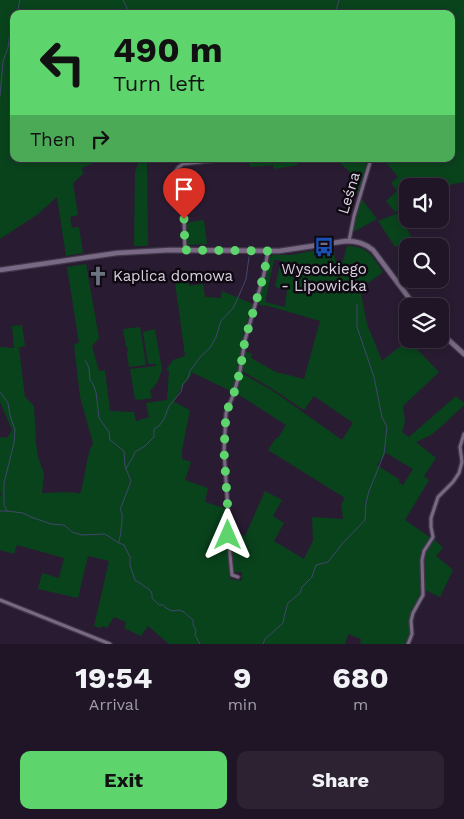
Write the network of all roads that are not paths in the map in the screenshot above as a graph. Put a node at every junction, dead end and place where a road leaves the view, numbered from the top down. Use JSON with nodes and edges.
{"nodes":[{"id":1,"x":200,"y":162,"type":"edge"},
{"id":2,"x":370,"y":162,"type":"edge"},
{"id":3,"x":349,"y":241,"type":"junction"},
{"id":4,"x":185,"y":250,"type":"junction"},
{"id":5,"x":268,"y":251,"type":"junction"},
{"id":6,"x":0,"y":270,"type":"edge"},
{"id":7,"x":408,"y":298,"type":"edge"},
{"id":8,"x":449,"y":340,"type":"edge"},
{"id":9,"x":464,"y":354,"type":"edge"},
{"id":10,"x":464,"y":434,"type":"edge"},
{"id":11,"x":238,"y":577,"type":"dead end"},
{"id":12,"x":0,"y":600,"type":"edge"},
{"id":13,"x":110,"y":644,"type":"edge"},
{"id":14,"x":408,"y":644,"type":"edge"}],
"edges":[{"from":1,"to":4,"type":"street"},
{"from":2,"to":3,"type":"street","name":"Leśna"},
{"from":3,"to":5,"type":"street"},
{"from":3,"to":7,"type":"street"},
{"from":4,"to":5,"type":"street"},
{"from":4,"to":6,"type":"street"},
{"from":5,"to":11,"type":"street"},
{"from":8,"to":9,"type":"street"},
{"from":10,"to":14,"type":"street"},
{"from":12,"to":13,"type":"street"}]}
